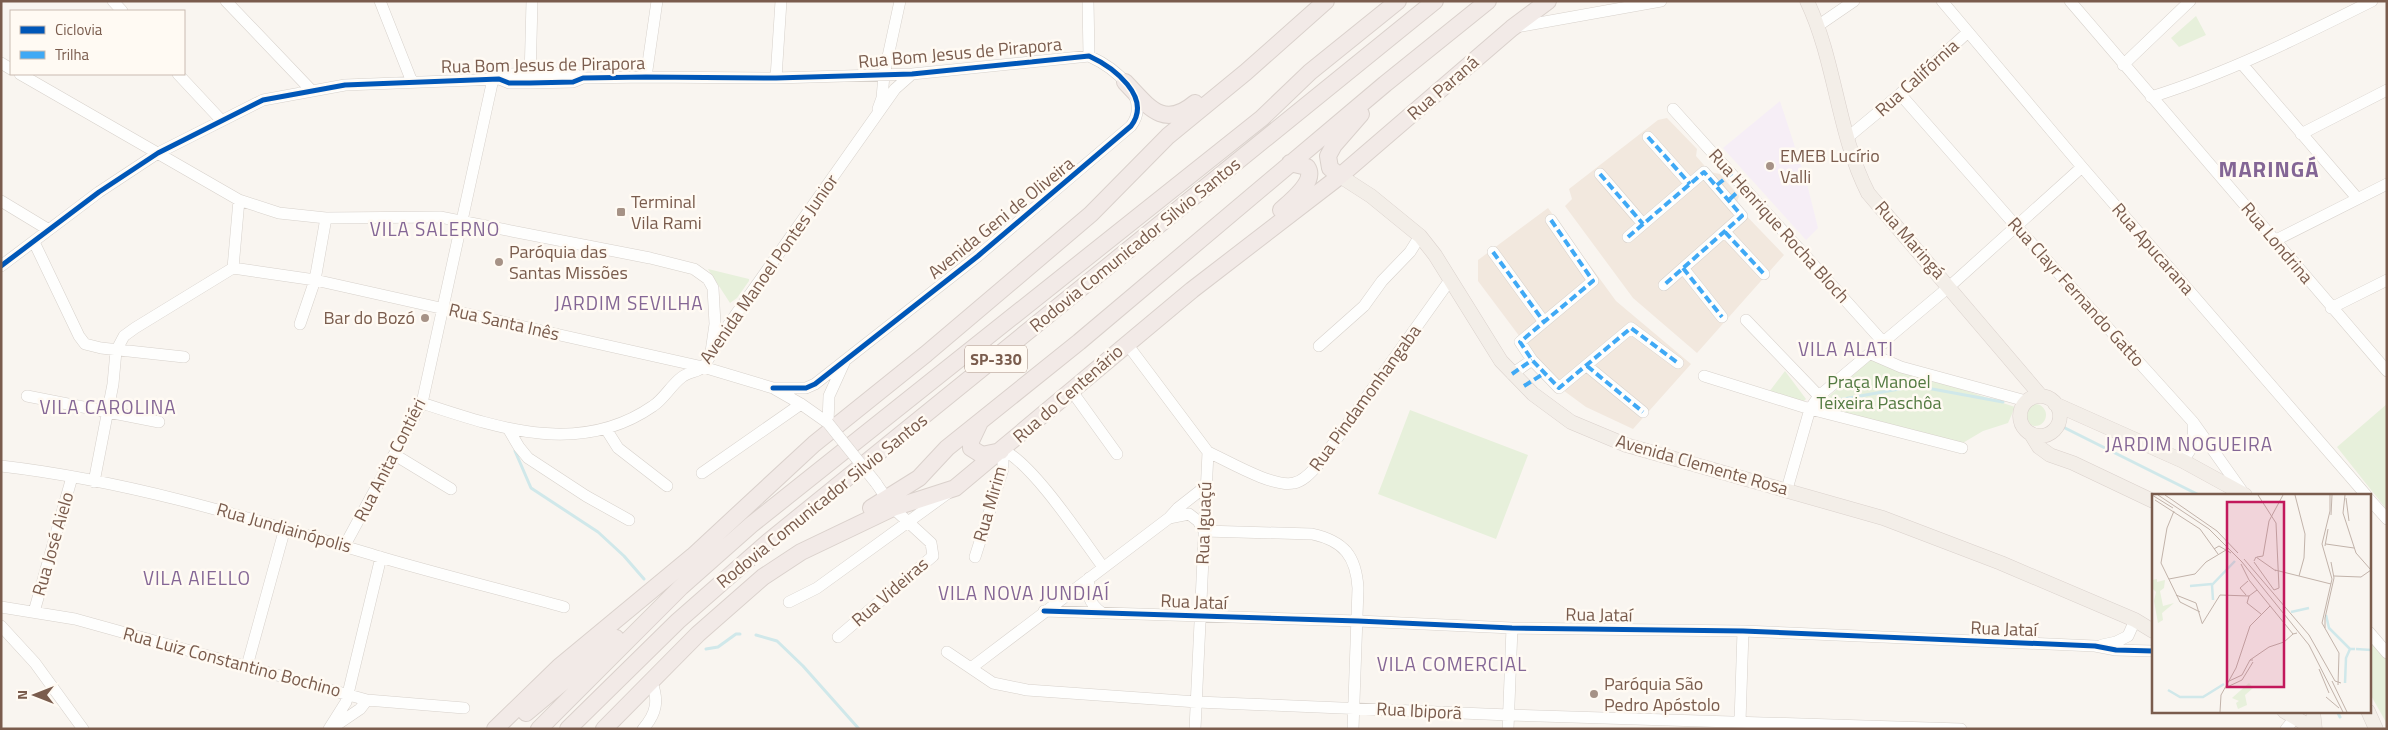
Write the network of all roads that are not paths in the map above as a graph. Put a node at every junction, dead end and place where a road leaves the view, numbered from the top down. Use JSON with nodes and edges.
{"nodes":[{"id":1,"x":226,"y":1,"type":"edge"},
{"id":2,"x":380,"y":1,"type":"edge"},
{"id":3,"x":532,"y":1,"type":"edge"},
{"id":4,"x":657,"y":1,"type":"edge"},
{"id":5,"x":782,"y":1,"type":"edge"},
{"id":6,"x":900,"y":1,"type":"edge"},
{"id":7,"x":1088,"y":1,"type":"edge"},
{"id":8,"x":1326,"y":1,"type":"edge"},
{"id":9,"x":1398,"y":1,"type":"edge"},
{"id":10,"x":1435,"y":1,"type":"edge"},
{"id":11,"x":1488,"y":1,"type":"edge"},
{"id":12,"x":1548,"y":1,"type":"edge"},
{"id":13,"x":1661,"y":1,"type":"edge"},
{"id":14,"x":1807,"y":1,"type":"edge"},
{"id":15,"x":1854,"y":1,"type":"edge"},
{"id":16,"x":1942,"y":1,"type":"edge"},
{"id":17,"x":2070,"y":1,"type":"edge"},
{"id":18,"x":2190,"y":1,"type":"edge"},
{"id":19,"x":2372,"y":1,"type":"edge"},
{"id":20,"x":1650,"y":2,"type":"edge"},
{"id":21,"x":1819,"y":25,"type":"junction"},
{"id":22,"x":1512,"y":28,"type":"junction"},
{"id":23,"x":1967,"y":33,"type":"junction"},
{"id":24,"x":1089,"y":56,"type":"junction"},
{"id":25,"x":2242,"y":64,"type":"junction"},
{"id":26,"x":2123,"y":65,"type":"junction"},
{"id":27,"x":1403,"y":71,"type":"junction"},
{"id":28,"x":1246,"y":72,"type":"junction"},
{"id":29,"x":912,"y":74,"type":"junction"},
{"id":30,"x":22,"y":75,"type":"edge"},
{"id":31,"x":179,"y":75,"type":"edge"},
{"id":32,"x":884,"y":75,"type":"junction"},
{"id":33,"x":646,"y":77,"type":"junction"},
{"id":34,"x":530,"y":78,"type":"junction"},
{"id":35,"x":776,"y":78,"type":"junction"},
{"id":36,"x":496,"y":79,"type":"junction"},
{"id":37,"x":412,"y":82,"type":"junction"},
{"id":38,"x":1125,"y":82,"type":"junction"},
{"id":39,"x":2387,"y":90,"type":"edge"},
{"id":40,"x":312,"y":91,"type":"junction"},
{"id":41,"x":1900,"y":94,"type":"junction"},
{"id":42,"x":2151,"y":97,"type":"junction"},
{"id":43,"x":1673,"y":109,"type":"dead end"},
{"id":44,"x":876,"y":119,"type":"junction"},
{"id":45,"x":221,"y":120,"type":"junction"},
{"id":46,"x":1842,"y":122,"type":"junction"},
{"id":47,"x":1866,"y":122,"type":"junction"},
{"id":48,"x":2301,"y":134,"type":"junction"},
{"id":49,"x":1648,"y":137,"type":"dead end"},
{"id":50,"x":1847,"y":138,"type":"junction"},
{"id":51,"x":158,"y":153,"type":"junction"},
{"id":52,"x":1290,"y":163,"type":"junction"},
{"id":53,"x":2082,"y":167,"type":"junction"},
{"id":54,"x":1732,"y":173,"type":"junction"},
{"id":55,"x":1600,"y":174,"type":"dead end"},
{"id":56,"x":1340,"y":176,"type":"junction"},
{"id":57,"x":1690,"y":184,"type":"junction"},
{"id":58,"x":2387,"y":184,"type":"edge"},
{"id":59,"x":1717,"y":185,"type":"junction"},
{"id":60,"x":1744,"y":186,"type":"junction"},
{"id":61,"x":2357,"y":198,"type":"junction"},
{"id":62,"x":1730,"y":199,"type":"junction"},
{"id":63,"x":239,"y":200,"type":"junction"},
{"id":64,"x":1,"y":201,"type":"edge"},
{"id":65,"x":326,"y":218,"type":"junction"},
{"id":66,"x":1550,"y":220,"type":"dead end"},
{"id":67,"x":462,"y":221,"type":"junction"},
{"id":68,"x":1643,"y":224,"type":"junction"},
{"id":69,"x":2016,"y":226,"type":"junction"},
{"id":70,"x":49,"y":230,"type":"junction"},
{"id":71,"x":1726,"y":232,"type":"junction"},
{"id":72,"x":1420,"y":236,"type":"junction"},
{"id":73,"x":1628,"y":236,"type":"dead end"},
{"id":74,"x":2276,"y":240,"type":"junction"},
{"id":75,"x":34,"y":242,"type":"junction"},
{"id":76,"x":1493,"y":252,"type":"dead end"},
{"id":77,"x":1237,"y":254,"type":"junction"},
{"id":78,"x":1,"y":266,"type":"edge"},
{"id":79,"x":233,"y":268,"type":"junction"},
{"id":80,"x":1683,"y":268,"type":"junction"},
{"id":81,"x":1764,"y":274,"type":"dead end"},
{"id":82,"x":315,"y":280,"type":"junction"},
{"id":83,"x":1450,"y":280,"type":"junction"},
{"id":84,"x":2387,"y":280,"type":"edge"},
{"id":85,"x":1664,"y":285,"type":"dead end"},
{"id":86,"x":1950,"y":286,"type":"junction"},
{"id":87,"x":2331,"y":308,"type":"junction"},
{"id":88,"x":443,"y":309,"type":"junction"},
{"id":89,"x":1722,"y":317,"type":"dead end"},
{"id":90,"x":1746,"y":320,"type":"dead end"},
{"id":91,"x":1544,"y":322,"type":"junction"},
{"id":92,"x":300,"y":324,"type":"dead end"},
{"id":93,"x":1884,"y":343,"type":"junction"},
{"id":94,"x":1127,"y":344,"type":"junction"},
{"id":95,"x":1319,"y":346,"type":"dead end"},
{"id":96,"x":116,"y":351,"type":"junction"},
{"id":97,"x":710,"y":352,"type":"junction"},
{"id":98,"x":1871,"y":354,"type":"junction"},
{"id":99,"x":184,"y":357,"type":"dead end"},
{"id":100,"x":847,"y":360,"type":"junction"},
{"id":101,"x":1532,"y":360,"type":"junction"},
{"id":102,"x":1678,"y":363,"type":"dead end"},
{"id":103,"x":1587,"y":366,"type":"junction"},
{"id":104,"x":703,"y":367,"type":"junction"},
{"id":105,"x":2387,"y":371,"type":"edge"},
{"id":106,"x":1512,"y":374,"type":"junction"},
{"id":107,"x":1543,"y":374,"type":"junction"},
{"id":108,"x":1704,"y":376,"type":"dead end"},
{"id":109,"x":1524,"y":386,"type":"junction"},
{"id":110,"x":773,"y":388,"type":"junction"},
{"id":111,"x":1071,"y":390,"type":"junction"},
{"id":112,"x":27,"y":396,"type":"dead end"},
{"id":113,"x":1819,"y":396,"type":"junction"},
{"id":114,"x":2042,"y":396,"type":"junction"},
{"id":115,"x":2026,"y":401,"type":"junction"},
{"id":116,"x":422,"y":403,"type":"junction"},
{"id":117,"x":801,"y":404,"type":"junction"},
{"id":118,"x":2055,"y":404,"type":"junction"},
{"id":119,"x":1810,"y":409,"type":"junction"},
{"id":120,"x":108,"y":411,"type":"junction"},
{"id":121,"x":1643,"y":412,"type":"dead end"},
{"id":122,"x":159,"y":422,"type":"dead end"},
{"id":123,"x":980,"y":422,"type":"junction"},
{"id":124,"x":2193,"y":422,"type":"junction"},
{"id":125,"x":828,"y":423,"type":"junction"},
{"id":126,"x":606,"y":429,"type":"junction"},
{"id":127,"x":509,"y":430,"type":"junction"},
{"id":128,"x":2052,"y":432,"type":"junction"},
{"id":129,"x":2032,"y":434,"type":"junction"},
{"id":130,"x":1962,"y":448,"type":"dead end"},
{"id":131,"x":1003,"y":450,"type":"junction"},
{"id":132,"x":1208,"y":452,"type":"junction"},
{"id":133,"x":1117,"y":454,"type":"dead end"},
{"id":134,"x":396,"y":455,"type":"junction"},
{"id":135,"x":2183,"y":461,"type":"junction"},
{"id":136,"x":2074,"y":463,"type":"junction"},
{"id":137,"x":1,"y":466,"type":"edge"},
{"id":138,"x":702,"y":473,"type":"dead end"},
{"id":139,"x":72,"y":477,"type":"junction"},
{"id":140,"x":94,"y":482,"type":"junction"},
{"id":141,"x":876,"y":482,"type":"junction"},
{"id":142,"x":667,"y":486,"type":"dead end"},
{"id":143,"x":1206,"y":486,"type":"junction"},
{"id":144,"x":955,"y":488,"type":"junction"},
{"id":145,"x":451,"y":489,"type":"dead end"},
{"id":146,"x":1787,"y":489,"type":"junction"},
{"id":147,"x":902,"y":490,"type":"junction"},
{"id":148,"x":2243,"y":493,"type":"edge"},
{"id":149,"x":2365,"y":494,"type":"edge"},
{"id":150,"x":2370,"y":500,"type":"edge"},
{"id":151,"x":2152,"y":501,"type":"edge"},
{"id":152,"x":889,"y":503,"type":"junction"},
{"id":153,"x":1169,"y":518,"type":"junction"},
{"id":154,"x":2387,"y":519,"type":"edge"},
{"id":155,"x":629,"y":520,"type":"dead end"},
{"id":156,"x":910,"y":522,"type":"junction"},
{"id":157,"x":285,"y":528,"type":"junction"},
{"id":158,"x":1204,"y":531,"type":"junction"},
{"id":159,"x":345,"y":546,"type":"junction"},
{"id":160,"x":381,"y":557,"type":"junction"},
{"id":161,"x":975,"y":557,"type":"dead end"},
{"id":162,"x":1103,"y":566,"type":"junction"},
{"id":163,"x":1088,"y":578,"type":"junction"},
{"id":164,"x":681,"y":587,"type":"junction"},
{"id":165,"x":789,"y":602,"type":"dead end"},
{"id":166,"x":564,"y":606,"type":"dead end"},
{"id":167,"x":1,"y":608,"type":"edge"},
{"id":168,"x":34,"y":612,"type":"junction"},
{"id":169,"x":1044,"y":612,"type":"junction"},
{"id":170,"x":1102,"y":613,"type":"junction"},
{"id":171,"x":1200,"y":616,"type":"junction"},
{"id":172,"x":2134,"y":620,"type":"junction"},
{"id":173,"x":1358,"y":621,"type":"junction"},
{"id":174,"x":1,"y":626,"type":"edge"},
{"id":175,"x":1512,"y":628,"type":"junction"},
{"id":176,"x":2152,"y":629,"type":"edge"},
{"id":177,"x":1743,"y":631,"type":"junction"},
{"id":178,"x":2370,"y":633,"type":"edge"},
{"id":179,"x":838,"y":636,"type":"dead end"},
{"id":180,"x":2095,"y":646,"type":"junction"},
{"id":181,"x":2152,"y":651,"type":"edge"},
{"id":182,"x":946,"y":652,"type":"dead end"},
{"id":183,"x":2387,"y":653,"type":"edge"},
{"id":184,"x":247,"y":666,"type":"junction"},
{"id":185,"x":971,"y":668,"type":"junction"},
{"id":186,"x":651,"y":680,"type":"junction"},
{"id":187,"x":348,"y":693,"type":"junction"},
{"id":188,"x":367,"y":700,"type":"junction"},
{"id":189,"x":1197,"y":702,"type":"junction"},
{"id":190,"x":464,"y":708,"type":"dead end"},
{"id":191,"x":1354,"y":708,"type":"junction"},
{"id":192,"x":2313,"y":712,"type":"edge"},
{"id":193,"x":1509,"y":715,"type":"junction"},
{"id":194,"x":2288,"y":719,"type":"edge"},
{"id":195,"x":1740,"y":722,"type":"junction"},
{"id":196,"x":1787,"y":726,"type":"edge"},
{"id":197,"x":83,"y":729,"type":"edge"},
{"id":198,"x":330,"y":729,"type":"edge"},
{"id":199,"x":495,"y":729,"type":"edge"},
{"id":200,"x":507,"y":729,"type":"edge"},
{"id":201,"x":539,"y":729,"type":"edge"},
{"id":202,"x":568,"y":729,"type":"edge"},
{"id":203,"x":604,"y":729,"type":"edge"},
{"id":204,"x":643,"y":729,"type":"edge"},
{"id":205,"x":1196,"y":729,"type":"edge"},
{"id":206,"x":1352,"y":729,"type":"edge"},
{"id":207,"x":1508,"y":729,"type":"edge"},
{"id":208,"x":1961,"y":729,"type":"edge"},
{"id":209,"x":2315,"y":729,"type":"edge"}],
"edges":[{"from":1,"to":40,"type":"street"},
{"from":2,"to":37,"type":"street"},
{"from":3,"to":34,"type":"street"},
{"from":4,"to":33,"type":"street"},
{"from":5,"to":35,"type":"street"},
{"from":6,"to":32,"type":"street"},
{"from":7,"to":24,"type":"street"},
{"from":8,"to":28,"type":"highway"},
{"from":9,"to":164,"type":"highway","name":"Rodovia Comunicador Silvio Santos","number":"SP-330"},
{"from":10,"to":202,"type":"highway","name":"Rodovia Comunicador Silvio Santos","number":"SP-330"},
{"from":11,"to":27,"type":"highway"},
{"from":12,"to":22,"type":"highway","name":"Rua Paraná"},
{"from":13,"to":20,"type":"street"},
{"from":14,"to":21,"type":"main road","name":"Rua Maringá"},
{"from":15,"to":21,"type":"street"},
{"from":16,"to":23,"type":"street","name":"Rua Apucarana"},
{"from":17,"to":26,"type":"street","name":"Rua Londrina"},
{"from":18,"to":26,"type":"street"},
{"from":19,"to":25,"type":"street"},
{"from":20,"to":22,"type":"street"},
{"from":21,"to":46,"type":"main road","name":"Rua Maringá"},
{"from":22,"to":56,"type":"highway","name":"Rua Paraná"},
{"from":23,"to":41,"type":"street","name":"Rua Califórnia"},
{"from":23,"to":53,"type":"street","name":"Rua Apucarana"},
{"from":24,"to":29,"type":"street","name":"Rua Bom Jesus de Pirapora"},
{"from":24,"to":38,"type":"street"},
{"from":25,"to":42,"type":"street"},
{"from":25,"to":48,"type":"street"},
{"from":26,"to":42,"type":"street","name":"Rua Londrina"},
{"from":27,"to":52,"type":"highway"},
{"from":27,"to":56,"type":"highway"},
{"from":28,"to":38,"type":"highway"},
{"from":28,"to":199,"type":"highway"},
{"from":29,"to":32,"type":"street","name":"Rua Bom Jesus de Pirapora"},
{"from":29,"to":44,"type":"street","name":"Avenida Manoel Pontes Junior"},
{"from":30,"to":51,"type":"street"},
{"from":31,"to":45,"type":"street"},
{"from":32,"to":35,"type":"street","name":"Rua Bom Jesus de Pirapora"},
{"from":32,"to":44,"type":"street"},
{"from":33,"to":34,"type":"street","name":"Rua Bom Jesus de Pirapora"},
{"from":33,"to":35,"type":"street","name":"Rua Bom Jesus de Pirapora"},
{"from":34,"to":36,"type":"street","name":"Rua Bom Jesus de Pirapora"},
{"from":36,"to":37,"type":"street","name":"Rua Bom Jesus de Pirapora"},
{"from":36,"to":67,"type":"street","name":"Rua Anita Contiéri"},
{"from":37,"to":40,"type":"street","name":"Rua Bom Jesus de Pirapora"},
{"from":38,"to":100,"type":"street","name":"Avenida Geni de Oliveira"},
{"from":39,"to":48,"type":"street"},
{"from":40,"to":45,"type":"street","name":"Rua Bom Jesus de Pirapora"},
{"from":41,"to":47,"type":"street","name":"Rua Califórnia"},
{"from":41,"to":69,"type":"street","name":"Rua Clayr Fernando Gatto"},
{"from":42,"to":74,"type":"street","name":"Rua Londrina"},
{"from":43,"to":54,"type":"street","name":"Rua Henrique Rocha Bloch"},
{"from":44,"to":97,"type":"street","name":"Avenida Manoel Pontes Junior"},
{"from":45,"to":51,"type":"street","name":"Rua Bom Jesus de Pirapora"},
{"from":46,"to":47,"type":"street","name":"Rua Califórnia"},
{"from":46,"to":50,"type":"main road","name":"Rua Maringá"},
{"from":47,"to":50,"type":"street","name":"Rua Califórnia"},
{"from":48,"to":61,"type":"street"},
{"from":49,"to":57,"type":"street"},
{"from":50,"to":86,"type":"main road","name":"Rua Maringá"},
{"from":51,"to":63,"type":"street"},
{"from":51,"to":70,"type":"street","name":"Rua Bom Jesus de Pirapora"},
{"from":52,"to":77,"type":"highway"},
{"from":52,"to":123,"type":"highway"},
{"from":53,"to":69,"type":"street"},
{"from":53,"to":149,"type":"street","name":"Rua Apucarana"},
{"from":54,"to":59,"type":"street"},
{"from":54,"to":60,"type":"street","name":"Rua Henrique Rocha Bloch"},
{"from":55,"to":68,"type":"street"},
{"from":56,"to":72,"type":"main road","name":"Avenida Clemente Rosa"},
{"from":56,"to":77,"type":"highway","name":"Rua do Centenário"},
{"from":57,"to":59,"type":"street"},
{"from":57,"to":68,"type":"street"},
{"from":58,"to":61,"type":"street"},
{"from":59,"to":62,"type":"street"},
{"from":60,"to":62,"type":"street"},
{"from":60,"to":93,"type":"street","name":"Rua Henrique Rocha Bloch"},
{"from":61,"to":74,"type":"street"},
{"from":62,"to":71,"type":"street"},
{"from":63,"to":65,"type":"street"},
{"from":63,"to":79,"type":"street"},
{"from":64,"to":70,"type":"street"},
{"from":65,"to":67,"type":"street"},
{"from":65,"to":82,"type":"street"},
{"from":66,"to":91,"type":"street"},
{"from":67,"to":88,"type":"street","name":"Rua Anita Contiéri"},
{"from":67,"to":97,"type":"street"},
{"from":68,"to":73,"type":"street"},
{"from":69,"to":86,"type":"street"},
{"from":69,"to":124,"type":"street","name":"Rua Clayr Fernando Gatto"},
{"from":70,"to":75,"type":"street","name":"Rua Bom Jesus de Pirapora"},
{"from":71,"to":80,"type":"street"},
{"from":71,"to":81,"type":"street"},
{"from":72,"to":83,"type":"main road","name":"Avenida Clemente Rosa"},
{"from":72,"to":95,"type":"street"},
{"from":74,"to":87,"type":"street","name":"Rua Londrina"},
{"from":75,"to":78,"type":"street","name":"Rua Bom Jesus de Pirapora"},
{"from":75,"to":96,"type":"street"},
{"from":76,"to":91,"type":"street"},
{"from":77,"to":94,"type":"highway","name":"Rua do Centenário"},
{"from":79,"to":82,"type":"street","name":"Rua Santa Inês"},
{"from":79,"to":96,"type":"street"},
{"from":80,"to":85,"type":"street"},
{"from":80,"to":89,"type":"street"},
{"from":82,"to":88,"type":"street","name":"Rua Santa Inês"},
{"from":82,"to":92,"type":"street"},
{"from":83,"to":106,"type":"main road","name":"Avenida Clemente Rosa"},
{"from":83,"to":132,"type":"street","name":"Rua Pindamonhangaba"},
{"from":84,"to":87,"type":"street"},
{"from":86,"to":93,"type":"street"},
{"from":86,"to":114,"type":"main road","name":"Rua Maringá"},
{"from":87,"to":105,"type":"street","name":"Rua Londrina"},
{"from":88,"to":104,"type":"street","name":"Rua Santa Inês"},
{"from":88,"to":116,"type":"street","name":"Rua Anita Contiéri"},
{"from":90,"to":113,"type":"street"},
{"from":91,"to":101,"type":"street"},
{"from":93,"to":98,"type":"street"},
{"from":94,"to":111,"type":"highway","name":"Rua do Centenário"},
{"from":94,"to":132,"type":"street"},
{"from":96,"to":99,"type":"street"},
{"from":96,"to":120,"type":"street"},
{"from":97,"to":104,"type":"street","name":"Avenida Manoel Pontes Junior"},
{"from":98,"to":113,"type":"street"},
{"from":98,"to":115,"type":"street"},
{"from":100,"to":110,"type":"street","name":"Avenida Geni de Oliveira"},
{"from":100,"to":125,"type":"street"},
{"from":101,"to":106,"type":"street"},
{"from":101,"to":107,"type":"street"},
{"from":102,"to":103,"type":"street"},
{"from":103,"to":107,"type":"street"},
{"from":103,"to":121,"type":"street"},
{"from":104,"to":110,"type":"street","name":"Rua Santa Inês"},
{"from":104,"to":126,"type":"street","name":"Avenida Manoel Pontes Junior"},
{"from":106,"to":109,"type":"main road","name":"Avenida Clemente Rosa"},
{"from":107,"to":109,"type":"street"},
{"from":108,"to":119,"type":"street"},
{"from":109,"to":146,"type":"main road","name":"Avenida Clemente Rosa"},
{"from":110,"to":117,"type":"street"},
{"from":111,"to":131,"type":"highway","name":"Rua do Centenário"},
{"from":111,"to":133,"type":"street"},
{"from":112,"to":120,"type":"street"},
{"from":113,"to":119,"type":"street"},
{"from":114,"to":115,"type":"main road"},
{"from":114,"to":118,"type":"main road"},
{"from":115,"to":129,"type":"main road"},
{"from":116,"to":127,"type":"street","name":"Avenida Manoel Pontes Junior"},
{"from":116,"to":134,"type":"street","name":"Rua Anita Contiéri"},
{"from":117,"to":125,"type":"street"},
{"from":117,"to":138,"type":"street"},
{"from":118,"to":128,"type":"main road"},
{"from":118,"to":135,"type":"main road"},
{"from":119,"to":130,"type":"street"},
{"from":119,"to":146,"type":"street"},
{"from":120,"to":122,"type":"street"},
{"from":120,"to":140,"type":"street"},
{"from":123,"to":131,"type":"highway"},
{"from":123,"to":147,"type":"highway"},
{"from":124,"to":135,"type":"street"},
{"from":124,"to":148,"type":"street","name":"Rua Clayr Fernando Gatto"},
{"from":125,"to":141,"type":"street","bridge":true},
{"from":126,"to":127,"type":"street","name":"Avenida Manoel Pontes Junior"},
{"from":126,"to":142,"type":"street"},
{"from":127,"to":155,"type":"street"},
{"from":128,"to":129,"type":"main road"},
{"from":128,"to":136,"type":"main road"},
{"from":129,"to":136,"type":"main road"},
{"from":131,"to":144,"type":"highway","name":"Rua do Centenário"},
{"from":131,"to":161,"type":"street","name":"Rua Mirim"},
{"from":131,"to":162,"type":"street"},
{"from":132,"to":143,"type":"street","name":"Rua Iguaçú"},
{"from":134,"to":145,"type":"street"},
{"from":134,"to":159,"type":"street","name":"Rua Anita Contiéri"},
{"from":135,"to":148,"type":"main road"},
{"from":136,"to":151,"type":"main road"},
{"from":137,"to":139,"type":"street","name":"Rua Jundiainópolis"},
{"from":139,"to":140,"type":"street","name":"Rua Jundiainópolis"},
{"from":139,"to":168,"type":"street","name":"Rua José Aielo"},
{"from":140,"to":157,"type":"street","name":"Rua Jundiainópolis"},
{"from":141,"to":147,"type":"street"},
{"from":141,"to":152,"type":"street"},
{"from":143,"to":153,"type":"street"},
{"from":143,"to":158,"type":"street","name":"Rua Iguaçú"},
{"from":144,"to":152,"type":"highway"},
{"from":144,"to":156,"type":"street","name":"Rua do Centenário"},
{"from":146,"to":172,"type":"main road","name":"Avenida Clemente Rosa"},
{"from":147,"to":152,"type":"highway"},
{"from":150,"to":154,"type":"street"},
{"from":152,"to":156,"type":"street"},
{"from":152,"to":186,"type":"highway"},
{"from":153,"to":158,"type":"street"},
{"from":153,"to":162,"type":"street"},
{"from":156,"to":165,"type":"street","name":"Rua do Centenário"},
{"from":156,"to":179,"type":"street","name":"Rua Videiras"},
{"from":157,"to":159,"type":"street","name":"Rua Jundiainópolis"},
{"from":157,"to":184,"type":"street"},
{"from":158,"to":171,"type":"street","name":"Rua Iguaçú"},
{"from":158,"to":173,"type":"street"},
{"from":159,"to":160,"type":"street","name":"Rua Jundiainópolis"},
{"from":160,"to":166,"type":"street","name":"Rua Jundiainópolis"},
{"from":160,"to":187,"type":"street"},
{"from":162,"to":163,"type":"street"},
{"from":163,"to":169,"type":"street"},
{"from":163,"to":170,"type":"street"},
{"from":164,"to":200,"type":"highway"},
{"from":164,"to":201,"type":"highway","name":"Rodovia Comunicador Silvio Santos","number":"SP-330"},
{"from":167,"to":168,"type":"street","name":"Rua Luiz Constantino Bochino"},
{"from":168,"to":184,"type":"street","name":"Rua Luiz Constantino Bochino"},
{"from":169,"to":170,"type":"street","name":"Rua Jataí"},
{"from":169,"to":185,"type":"street"},
{"from":170,"to":171,"type":"street","name":"Rua Jataí"},
{"from":171,"to":173,"type":"street","name":"Rua Jataí"},
{"from":171,"to":189,"type":"street","name":"Rua Iguaçú"},
{"from":172,"to":176,"type":"main road","name":"Avenida Clemente Rosa"},
{"from":172,"to":180,"type":"street"},
{"from":173,"to":175,"type":"street","name":"Rua Jataí"},
{"from":173,"to":191,"type":"street"},
{"from":174,"to":197,"type":"street"},
{"from":175,"to":177,"type":"street","name":"Rua Jataí"},
{"from":175,"to":193,"type":"street"},
{"from":177,"to":180,"type":"street","name":"Rua Jataí"},
{"from":177,"to":195,"type":"street"},
{"from":178,"to":183,"type":"street"},
{"from":180,"to":181,"type":"street","name":"Rua Jataí"},
{"from":182,"to":185,"type":"street","name":"Rua Ibiporã"},
{"from":184,"to":187,"type":"street","name":"Rua Luiz Constantino Bochino"},
{"from":185,"to":189,"type":"street","name":"Rua Ibiporã"},
{"from":186,"to":203,"type":"highway"},
{"from":186,"to":204,"type":"street"},
{"from":187,"to":188,"type":"street","name":"Rua Luiz Constantino Bochino"},
{"from":187,"to":198,"type":"street"},
{"from":188,"to":190,"type":"street","name":"Rua Luiz Constantino Bochino"},
{"from":188,"to":198,"type":"street"},
{"from":189,"to":191,"type":"street","name":"Rua Ibiporã"},
{"from":189,"to":205,"type":"street","name":"Rua Iguaçú"},
{"from":191,"to":193,"type":"street","name":"Rua Ibiporã"},
{"from":191,"to":206,"type":"street"},
{"from":192,"to":209,"type":"main road"},
{"from":193,"to":195,"type":"street","name":"Rua Ibiporã"},
{"from":193,"to":207,"type":"street"},
{"from":194,"to":209,"type":"main road"},
{"from":195,"to":196,"type":"street","name":"Rua Ibiporã"},
{"from":196,"to":208,"type":"street","name":"Rua Ibiporã"}]}
